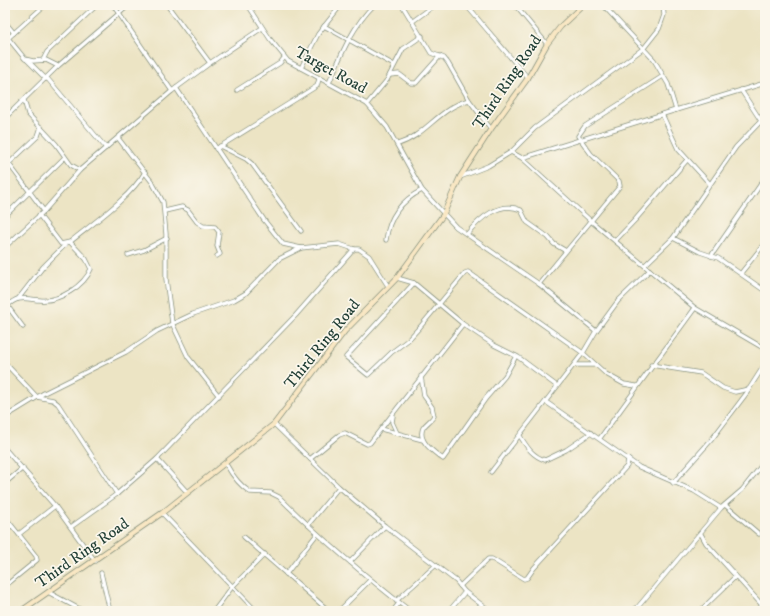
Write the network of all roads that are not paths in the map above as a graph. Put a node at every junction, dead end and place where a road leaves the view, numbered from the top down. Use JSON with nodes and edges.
{"nodes":[{"id":1,"x":45,"y":5,"type":"edge"},
{"id":2,"x":96,"y":5,"type":"edge"},
{"id":3,"x":113,"y":5,"type":"edge"},
{"id":4,"x":129,"y":5,"type":"edge"},
{"id":5,"x":167,"y":5,"type":"edge"},
{"id":6,"x":254,"y":5,"type":"edge"},
{"id":7,"x":341,"y":5,"type":"edge"},
{"id":8,"x":374,"y":5,"type":"edge"},
{"id":9,"x":402,"y":5,"type":"edge"},
{"id":10,"x":435,"y":5,"type":"edge"},
{"id":11,"x":466,"y":5,"type":"edge"},
{"id":12,"x":515,"y":5,"type":"edge"},
{"id":13,"x":583,"y":5,"type":"edge"},
{"id":14,"x":602,"y":5,"type":"edge"},
{"id":15,"x":663,"y":5,"type":"edge"},
{"id":16,"x":249,"y":7,"type":"edge"},
{"id":17,"x":119,"y":13,"type":"junction"},
{"id":18,"x":413,"y":21,"type":"junction"},
{"id":19,"x":5,"y":22,"type":"edge"},
{"id":20,"x":324,"y":26,"type":"junction"},
{"id":21,"x":262,"y":28,"type":"junction"},
{"id":22,"x":14,"y":33,"type":"junction"},
{"id":23,"x":422,"y":36,"type":"junction"},
{"id":24,"x":348,"y":39,"type":"junction"},
{"id":25,"x":7,"y":40,"type":"edge"},
{"id":26,"x":547,"y":44,"type":"junction"},
{"id":27,"x":644,"y":48,"type":"junction"},
{"id":28,"x":440,"y":56,"type":"junction"},
{"id":29,"x":284,"y":58,"type":"junction"},
{"id":30,"x":25,"y":59,"type":"junction"},
{"id":31,"x":43,"y":60,"type":"junction"},
{"id":32,"x":210,"y":63,"type":"junction"},
{"id":33,"x":394,"y":65,"type":"junction"},
{"id":34,"x":58,"y":66,"type":"junction"},
{"id":35,"x":301,"y":68,"type":"junction"},
{"id":36,"x":390,"y":75,"type":"junction"},
{"id":37,"x":662,"y":76,"type":"junction"},
{"id":38,"x":47,"y":78,"type":"junction"},
{"id":39,"x":528,"y":78,"type":"junction"},
{"id":40,"x":320,"y":79,"type":"junction"},
{"id":41,"x":329,"y":83,"type":"junction"},
{"id":42,"x":765,"y":83,"type":"edge"},
{"id":43,"x":174,"y":90,"type":"junction"},
{"id":44,"x":237,"y":90,"type":"dead end"},
{"id":45,"x":740,"y":90,"type":"junction"},
{"id":46,"x":24,"y":100,"type":"junction"},
{"id":47,"x":469,"y":100,"type":"junction"},
{"id":48,"x":367,"y":104,"type":"junction"},
{"id":49,"x":676,"y":110,"type":"junction"},
{"id":50,"x":662,"y":114,"type":"junction"},
{"id":51,"x":5,"y":118,"type":"edge"},
{"id":52,"x":761,"y":121,"type":"junction"},
{"id":53,"x":765,"y":124,"type":"edge"},
{"id":54,"x":41,"y":127,"type":"junction"},
{"id":55,"x":491,"y":129,"type":"junction"},
{"id":56,"x":118,"y":138,"type":"junction"},
{"id":57,"x":580,"y":140,"type":"junction"},
{"id":58,"x":398,"y":144,"type":"junction"},
{"id":59,"x":220,"y":146,"type":"junction"},
{"id":60,"x":106,"y":148,"type":"junction"},
{"id":61,"x":216,"y":149,"type":"junction"},
{"id":62,"x":511,"y":152,"type":"junction"},
{"id":63,"x":65,"y":157,"type":"junction"},
{"id":64,"x":522,"y":158,"type":"junction"},
{"id":65,"x":687,"y":160,"type":"junction"},
{"id":66,"x":9,"y":164,"type":"junction"},
{"id":67,"x":5,"y":167,"type":"edge"},
{"id":68,"x":80,"y":170,"type":"junction"},
{"id":69,"x":145,"y":172,"type":"junction"},
{"id":70,"x":460,"y":177,"type":"junction"},
{"id":71,"x":765,"y":178,"type":"edge"},
{"id":72,"x":710,"y":184,"type":"junction"},
{"id":73,"x":422,"y":190,"type":"junction"},
{"id":74,"x":29,"y":191,"type":"junction"},
{"id":75,"x":44,"y":211,"type":"junction"},
{"id":76,"x":165,"y":211,"type":"junction"},
{"id":77,"x":443,"y":215,"type":"junction"},
{"id":78,"x":5,"y":216,"type":"edge"},
{"id":79,"x":39,"y":216,"type":"junction"},
{"id":80,"x":591,"y":221,"type":"junction"},
{"id":81,"x":301,"y":231,"type":"dead end"},
{"id":82,"x":467,"y":234,"type":"junction"},
{"id":83,"x":166,"y":238,"type":"junction"},
{"id":84,"x":673,"y":238,"type":"junction"},
{"id":85,"x":386,"y":240,"type":"dead end"},
{"id":86,"x":615,"y":241,"type":"junction"},
{"id":87,"x":70,"y":242,"type":"junction"},
{"id":88,"x":765,"y":243,"type":"edge"},
{"id":89,"x":65,"y":244,"type":"junction"},
{"id":90,"x":6,"y":245,"type":"edge"},
{"id":91,"x":302,"y":248,"type":"junction"},
{"id":92,"x":354,"y":249,"type":"junction"},
{"id":93,"x":566,"y":251,"type":"junction"},
{"id":94,"x":128,"y":255,"type":"dead end"},
{"id":95,"x":217,"y":256,"type":"dead end"},
{"id":96,"x":711,"y":256,"type":"junction"},
{"id":97,"x":644,"y":265,"type":"junction"},
{"id":98,"x":650,"y":270,"type":"junction"},
{"id":99,"x":741,"y":273,"type":"junction"},
{"id":100,"x":397,"y":278,"type":"junction"},
{"id":101,"x":414,"y":283,"type":"junction"},
{"id":102,"x":539,"y":284,"type":"junction"},
{"id":103,"x":388,"y":286,"type":"junction"},
{"id":104,"x":765,"y":291,"type":"edge"},
{"id":105,"x":18,"y":299,"type":"junction"},
{"id":106,"x":439,"y":304,"type":"junction"},
{"id":107,"x":5,"y":307,"type":"edge"},
{"id":108,"x":695,"y":308,"type":"junction"},
{"id":109,"x":172,"y":324,"type":"junction"},
{"id":110,"x":463,"y":324,"type":"junction"},
{"id":111,"x":23,"y":327,"type":"dead end"},
{"id":112,"x":596,"y":331,"type":"junction"},
{"id":113,"x":765,"y":349,"type":"edge"},
{"id":114,"x":583,"y":353,"type":"junction"},
{"id":115,"x":516,"y":356,"type":"junction"},
{"id":116,"x":5,"y":363,"type":"edge"},
{"id":117,"x":765,"y":364,"type":"edge"},
{"id":118,"x":596,"y":365,"type":"junction"},
{"id":119,"x":651,"y":365,"type":"junction"},
{"id":120,"x":574,"y":366,"type":"junction"},
{"id":121,"x":421,"y":376,"type":"junction"},
{"id":122,"x":558,"y":386,"type":"junction"},
{"id":123,"x":636,"y":386,"type":"junction"},
{"id":124,"x":749,"y":389,"type":"junction"},
{"id":125,"x":219,"y":396,"type":"junction"},
{"id":126,"x":38,"y":397,"type":"junction"},
{"id":127,"x":546,"y":402,"type":"junction"},
{"id":128,"x":393,"y":415,"type":"junction"},
{"id":129,"x":5,"y":416,"type":"edge"},
{"id":130,"x":274,"y":424,"type":"junction"},
{"id":131,"x":382,"y":429,"type":"junction"},
{"id":132,"x":398,"y":433,"type":"junction"},
{"id":133,"x":591,"y":433,"type":"junction"},
{"id":134,"x":520,"y":436,"type":"junction"},
{"id":135,"x":600,"y":438,"type":"junction"},
{"id":136,"x":423,"y":440,"type":"junction"},
{"id":137,"x":5,"y":449,"type":"edge"},
{"id":138,"x":157,"y":459,"type":"junction"},
{"id":139,"x":310,"y":459,"type":"junction"},
{"id":140,"x":628,"y":459,"type":"junction"},
{"id":141,"x":765,"y":461,"type":"edge"},
{"id":142,"x":226,"y":464,"type":"junction"},
{"id":143,"x":23,"y":468,"type":"junction"},
{"id":144,"x":491,"y":472,"type":"dead end"},
{"id":145,"x":5,"y":482,"type":"edge"},
{"id":146,"x":673,"y":483,"type":"junction"},
{"id":147,"x":339,"y":487,"type":"junction"},
{"id":148,"x":187,"y":492,"type":"junction"},
{"id":149,"x":117,"y":494,"type":"junction"},
{"id":150,"x":725,"y":505,"type":"junction"},
{"id":151,"x":55,"y":506,"type":"junction"},
{"id":152,"x":721,"y":508,"type":"junction"},
{"id":153,"x":162,"y":512,"type":"junction"},
{"id":154,"x":5,"y":517,"type":"edge"},
{"id":155,"x":308,"y":525,"type":"junction"},
{"id":156,"x":12,"y":526,"type":"junction"},
{"id":157,"x":385,"y":526,"type":"junction"},
{"id":158,"x":71,"y":527,"type":"junction"},
{"id":159,"x":5,"y":530,"type":"edge"},
{"id":160,"x":19,"y":534,"type":"junction"},
{"id":161,"x":317,"y":534,"type":"junction"},
{"id":162,"x":701,"y":534,"type":"junction"},
{"id":163,"x":759,"y":534,"type":"dead end"},
{"id":164,"x":244,"y":537,"type":"dead end"},
{"id":165,"x":265,"y":554,"type":"junction"},
{"id":166,"x":95,"y":561,"type":"junction"},
{"id":167,"x":350,"y":562,"type":"junction"},
{"id":168,"x":436,"y":565,"type":"junction"},
{"id":169,"x":102,"y":573,"type":"dead end"},
{"id":170,"x":286,"y":574,"type":"junction"},
{"id":171,"x":735,"y":577,"type":"junction"},
{"id":172,"x":370,"y":580,"type":"junction"},
{"id":173,"x":5,"y":586,"type":"edge"},
{"id":174,"x":460,"y":586,"type":"junction"},
{"id":175,"x":232,"y":587,"type":"junction"},
{"id":176,"x":48,"y":592,"type":"junction"},
{"id":177,"x":465,"y":592,"type":"junction"},
{"id":178,"x":397,"y":602,"type":"junction"},
{"id":179,"x":764,"y":603,"type":"edge"},
{"id":180,"x":252,"y":606,"type":"junction"},
{"id":181,"x":21,"y":611,"type":"edge"},
{"id":182,"x":83,"y":611,"type":"edge"},
{"id":183,"x":110,"y":611,"type":"edge"},
{"id":184,"x":214,"y":611,"type":"edge"},
{"id":185,"x":249,"y":611,"type":"edge"},
{"id":186,"x":256,"y":611,"type":"edge"},
{"id":187,"x":329,"y":611,"type":"edge"},
{"id":188,"x":339,"y":611,"type":"edge"},
{"id":189,"x":393,"y":611,"type":"edge"},
{"id":190,"x":410,"y":611,"type":"edge"},
{"id":191,"x":449,"y":611,"type":"edge"},
{"id":192,"x":490,"y":611,"type":"edge"},
{"id":193,"x":632,"y":611,"type":"edge"},
{"id":194,"x":700,"y":611,"type":"edge"},
{"id":195,"x":757,"y":611,"type":"edge"}],
"edges":[{"from":1,"to":22,"type":"street"},
{"from":2,"to":31,"type":"street"},
{"from":3,"to":17,"type":"street"},
{"from":4,"to":17,"type":"street"},
{"from":5,"to":32,"type":"street"},
{"from":6,"to":16,"type":"street"},
{"from":7,"to":20,"type":"street"},
{"from":8,"to":24,"type":"street"},
{"from":9,"to":18,"type":"street"},
{"from":10,"to":18,"type":"street"},
{"from":11,"to":39,"type":"street"},
{"from":12,"to":26,"type":"street"},
{"from":13,"to":26,"type":"street","name":"Third Ring Road"},
{"from":14,"to":27,"type":"street"},
{"from":15,"to":27,"type":"street"},
{"from":16,"to":21,"type":"street","name":"Target Road"},
{"from":17,"to":34,"type":"street"},
{"from":17,"to":43,"type":"street"},
{"from":18,"to":23,"type":"street"},
{"from":19,"to":22,"type":"street"},
{"from":20,"to":24,"type":"street"},
{"from":20,"to":35,"type":"street"},
{"from":21,"to":29,"type":"street","name":"Target Road"},
{"from":21,"to":32,"type":"street"},
{"from":22,"to":25,"type":"street"},
{"from":23,"to":28,"type":"street"},
{"from":23,"to":33,"type":"street"},
{"from":24,"to":33,"type":"street"},
{"from":24,"to":41,"type":"street"},
{"from":25,"to":30,"type":"street"},
{"from":26,"to":39,"type":"street","name":"Third Ring Road"},
{"from":27,"to":37,"type":"street"},
{"from":27,"to":62,"type":"street"},
{"from":28,"to":36,"type":"street"},
{"from":28,"to":47,"type":"street"},
{"from":29,"to":35,"type":"street","name":"Target Road"},
{"from":29,"to":44,"type":"street"},
{"from":30,"to":31,"type":"street"},
{"from":30,"to":38,"type":"street"},
{"from":31,"to":34,"type":"street"},
{"from":32,"to":43,"type":"street"},
{"from":33,"to":36,"type":"street"},
{"from":34,"to":38,"type":"street"},
{"from":35,"to":40,"type":"street","name":"Target Road"},
{"from":36,"to":48,"type":"street"},
{"from":37,"to":49,"type":"street"},
{"from":37,"to":57,"type":"street"},
{"from":38,"to":46,"type":"street"},
{"from":38,"to":60,"type":"street"},
{"from":39,"to":55,"type":"street","name":"Third Ring Road"},
{"from":40,"to":41,"type":"street","name":"Target Road"},
{"from":40,"to":59,"type":"street"},
{"from":41,"to":48,"type":"street","name":"Target Road"},
{"from":42,"to":45,"type":"street"},
{"from":43,"to":56,"type":"street"},
{"from":43,"to":61,"type":"street"},
{"from":45,"to":49,"type":"street"},
{"from":45,"to":52,"type":"street"},
{"from":46,"to":51,"type":"street"},
{"from":46,"to":54,"type":"street"},
{"from":47,"to":55,"type":"street"},
{"from":47,"to":58,"type":"street"},
{"from":48,"to":58,"type":"street","name":"Target Road"},
{"from":49,"to":50,"type":"street"},
{"from":50,"to":57,"type":"street"},
{"from":50,"to":65,"type":"street"},
{"from":52,"to":53,"type":"street"},
{"from":52,"to":72,"type":"street"},
{"from":54,"to":63,"type":"street"},
{"from":54,"to":66,"type":"street"},
{"from":55,"to":70,"type":"street","name":"Third Ring Road"},
{"from":56,"to":60,"type":"street"},
{"from":56,"to":69,"type":"street"},
{"from":57,"to":64,"type":"street"},
{"from":57,"to":80,"type":"street"},
{"from":58,"to":73,"type":"street","name":"Target Road"},
{"from":59,"to":61,"type":"street"},
{"from":59,"to":81,"type":"street"},
{"from":60,"to":68,"type":"street"},
{"from":61,"to":91,"type":"street"},
{"from":62,"to":64,"type":"street"},
{"from":62,"to":70,"type":"street"},
{"from":63,"to":68,"type":"street"},
{"from":63,"to":74,"type":"street"},
{"from":64,"to":80,"type":"street"},
{"from":65,"to":72,"type":"street"},
{"from":65,"to":86,"type":"street"},
{"from":66,"to":67,"type":"street"},
{"from":66,"to":74,"type":"street"},
{"from":68,"to":75,"type":"street"},
{"from":69,"to":76,"type":"street"},
{"from":69,"to":87,"type":"street"},
{"from":70,"to":77,"type":"street","name":"Third Ring Road"},
{"from":71,"to":96,"type":"street"},
{"from":72,"to":84,"type":"street"},
{"from":73,"to":77,"type":"street","name":"Target Road"},
{"from":73,"to":85,"type":"street"},
{"from":74,"to":75,"type":"street"},
{"from":74,"to":78,"type":"street"},
{"from":75,"to":79,"type":"street"},
{"from":76,"to":83,"type":"street"},
{"from":76,"to":95,"type":"street"},
{"from":77,"to":82,"type":"street","name":"Target Road"},
{"from":77,"to":100,"type":"street","name":"Third Ring Road"},
{"from":79,"to":89,"type":"street"},
{"from":79,"to":90,"type":"street"},
{"from":80,"to":86,"type":"street"},
{"from":80,"to":93,"type":"street"},
{"from":82,"to":93,"type":"street"},
{"from":82,"to":102,"type":"street","name":"Target Road"},
{"from":83,"to":94,"type":"street"},
{"from":83,"to":109,"type":"street"},
{"from":84,"to":96,"type":"street"},
{"from":84,"to":97,"type":"street"},
{"from":86,"to":97,"type":"street"},
{"from":87,"to":89,"type":"street"},
{"from":87,"to":105,"type":"street"},
{"from":88,"to":99,"type":"street"},
{"from":89,"to":105,"type":"street"},
{"from":91,"to":92,"type":"street"},
{"from":91,"to":109,"type":"street"},
{"from":92,"to":103,"type":"street"},
{"from":92,"to":125,"type":"street"},
{"from":93,"to":102,"type":"street"},
{"from":96,"to":99,"type":"street"},
{"from":97,"to":98,"type":"street"},
{"from":98,"to":108,"type":"street"},
{"from":98,"to":112,"type":"street"},
{"from":99,"to":104,"type":"street"},
{"from":100,"to":101,"type":"street"},
{"from":100,"to":103,"type":"street","name":"Third Ring Road"},
{"from":101,"to":106,"type":"street"},
{"from":101,"to":106,"type":"street"},
{"from":102,"to":112,"type":"street","name":"Target Road"},
{"from":103,"to":130,"type":"street","name":"Third Ring Road"},
{"from":105,"to":107,"type":"street"},
{"from":106,"to":110,"type":"street"},
{"from":106,"to":114,"type":"street"},
{"from":107,"to":111,"type":"street"},
{"from":108,"to":113,"type":"street"},
{"from":108,"to":119,"type":"street"},
{"from":109,"to":125,"type":"street"},
{"from":109,"to":126,"type":"street"},
{"from":110,"to":115,"type":"street"},
{"from":110,"to":121,"type":"street"},
{"from":112,"to":114,"type":"street"},
{"from":114,"to":118,"type":"street"},
{"from":114,"to":120,"type":"street"},
{"from":115,"to":122,"type":"street"},
{"from":115,"to":136,"type":"street"},
{"from":116,"to":126,"type":"street"},
{"from":117,"to":124,"type":"street"},
{"from":118,"to":120,"type":"street"},
{"from":118,"to":123,"type":"street"},
{"from":119,"to":123,"type":"street"},
{"from":119,"to":124,"type":"street"},
{"from":120,"to":122,"type":"street"},
{"from":121,"to":128,"type":"street"},
{"from":121,"to":136,"type":"street"},
{"from":122,"to":127,"type":"street"},
{"from":123,"to":135,"type":"street"},
{"from":124,"to":146,"type":"street"},
{"from":125,"to":138,"type":"street"},
{"from":126,"to":129,"type":"street"},
{"from":126,"to":149,"type":"street"},
{"from":127,"to":133,"type":"street"},
{"from":127,"to":134,"type":"street"},
{"from":128,"to":131,"type":"street"},
{"from":128,"to":132,"type":"street"},
{"from":130,"to":139,"type":"street"},
{"from":130,"to":142,"type":"street","name":"Third Ring Road"},
{"from":131,"to":132,"type":"street"},
{"from":131,"to":139,"type":"street"},
{"from":132,"to":136,"type":"street"},
{"from":133,"to":134,"type":"street"},
{"from":133,"to":135,"type":"street"},
{"from":134,"to":144,"type":"street"},
{"from":135,"to":140,"type":"street"},
{"from":137,"to":143,"type":"street"},
{"from":138,"to":148,"type":"street"},
{"from":138,"to":149,"type":"street"},
{"from":139,"to":147,"type":"street"},
{"from":140,"to":146,"type":"street"},
{"from":140,"to":174,"type":"street"},
{"from":141,"to":150,"type":"street"},
{"from":142,"to":148,"type":"street","name":"Third Ring Road"},
{"from":142,"to":155,"type":"street"},
{"from":143,"to":145,"type":"street"},
{"from":143,"to":151,"type":"street"},
{"from":146,"to":152,"type":"street"},
{"from":147,"to":155,"type":"street"},
{"from":147,"to":157,"type":"street"},
{"from":148,"to":153,"type":"street","name":"Third Ring Road"},
{"from":149,"to":158,"type":"street"},
{"from":150,"to":152,"type":"street"},
{"from":150,"to":163,"type":"street"},
{"from":151,"to":158,"type":"street"},
{"from":151,"to":160,"type":"street"},
{"from":152,"to":162,"type":"street"},
{"from":153,"to":166,"type":"street","name":"Third Ring Road"},
{"from":153,"to":175,"type":"street"},
{"from":154,"to":156,"type":"street"},
{"from":155,"to":161,"type":"street"},
{"from":156,"to":159,"type":"street"},
{"from":156,"to":160,"type":"street"},
{"from":157,"to":167,"type":"street"},
{"from":157,"to":168,"type":"street"},
{"from":158,"to":166,"type":"street"},
{"from":160,"to":173,"type":"street"},
{"from":161,"to":167,"type":"street"},
{"from":161,"to":170,"type":"street"},
{"from":162,"to":171,"type":"street"},
{"from":162,"to":193,"type":"street"},
{"from":164,"to":165,"type":"street"},
{"from":165,"to":170,"type":"street"},
{"from":165,"to":175,"type":"street"},
{"from":166,"to":176,"type":"street","name":"Third Ring Road"},
{"from":167,"to":172,"type":"street"},
{"from":168,"to":174,"type":"street"},
{"from":168,"to":178,"type":"street"},
{"from":169,"to":183,"type":"street"},
{"from":170,"to":187,"type":"street"},
{"from":171,"to":179,"type":"street"},
{"from":171,"to":194,"type":"street"},
{"from":172,"to":178,"type":"street"},
{"from":172,"to":188,"type":"street"},
{"from":174,"to":177,"type":"street"},
{"from":175,"to":180,"type":"street"},
{"from":175,"to":184,"type":"street"},
{"from":176,"to":181,"type":"street","name":"Third Ring Road"},
{"from":176,"to":182,"type":"street"},
{"from":177,"to":191,"type":"street"},
{"from":177,"to":192,"type":"street"},
{"from":178,"to":189,"type":"street"},
{"from":178,"to":190,"type":"street"},
{"from":179,"to":195,"type":"street"},
{"from":180,"to":185,"type":"street"},
{"from":180,"to":186,"type":"street"}]}
